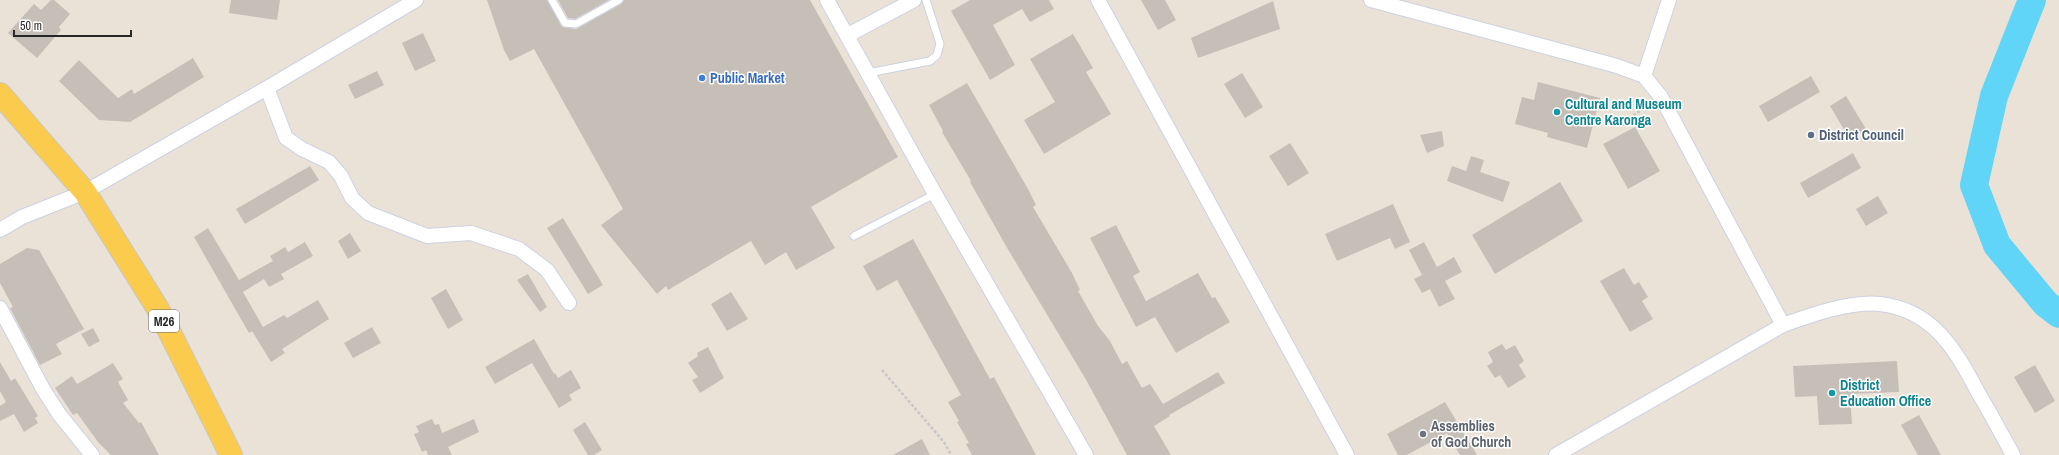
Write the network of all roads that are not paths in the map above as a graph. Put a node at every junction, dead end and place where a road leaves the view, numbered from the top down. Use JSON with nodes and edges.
{"nodes":[{"id":1,"x":416,"y":0,"type":"edge"},
{"id":2,"x":552,"y":0,"type":"edge"},
{"id":3,"x":619,"y":0,"type":"edge"},
{"id":4,"x":827,"y":0,"type":"edge"},
{"id":5,"x":914,"y":0,"type":"edge"},
{"id":6,"x":926,"y":0,"type":"edge"},
{"id":7,"x":1098,"y":0,"type":"edge"},
{"id":8,"x":1371,"y":0,"type":"edge"},
{"id":9,"x":1669,"y":0,"type":"edge"},
{"id":10,"x":848,"y":36,"type":"junction"},
{"id":11,"x":868,"y":73,"type":"junction"},
{"id":12,"x":1644,"y":76,"type":"junction"},
{"id":13,"x":267,"y":88,"type":"junction"},
{"id":14,"x":0,"y":94,"type":"edge"},
{"id":15,"x":85,"y":192,"type":"junction"},
{"id":16,"x":935,"y":194,"type":"junction"},
{"id":17,"x":0,"y":230,"type":"edge"},
{"id":18,"x":854,"y":236,"type":"dead end"},
{"id":19,"x":569,"y":303,"type":"dead end"},
{"id":20,"x":0,"y":308,"type":"edge"},
{"id":21,"x":1783,"y":326,"type":"junction"},
{"id":22,"x":92,"y":455,"type":"edge"},
{"id":23,"x":231,"y":455,"type":"edge"},
{"id":24,"x":1086,"y":455,"type":"edge"},
{"id":25,"x":1347,"y":455,"type":"edge"},
{"id":26,"x":1556,"y":455,"type":"edge"},
{"id":27,"x":2013,"y":455,"type":"edge"}],
"edges":[{"from":1,"to":13,"type":"street"},
{"from":2,"to":3,"type":"lane"},
{"from":4,"to":10,"type":"street"},
{"from":5,"to":10,"type":"street"},
{"from":6,"to":11,"type":"lane"},
{"from":7,"to":25,"type":"street"},
{"from":8,"to":12,"type":"street"},
{"from":9,"to":12,"type":"street"},
{"from":10,"to":11,"type":"street"},
{"from":11,"to":16,"type":"street"},
{"from":12,"to":21,"type":"street"},
{"from":13,"to":15,"type":"street"},
{"from":13,"to":19,"type":"street"},
{"from":14,"to":15,"type":"main road","number":"M26"},
{"from":15,"to":17,"type":"street"},
{"from":15,"to":23,"type":"main road","number":"M26"},
{"from":16,"to":18,"type":"lane"},
{"from":16,"to":24,"type":"street"},
{"from":20,"to":22,"type":"street"},
{"from":21,"to":26,"type":"street"},
{"from":21,"to":27,"type":"street"}]}
